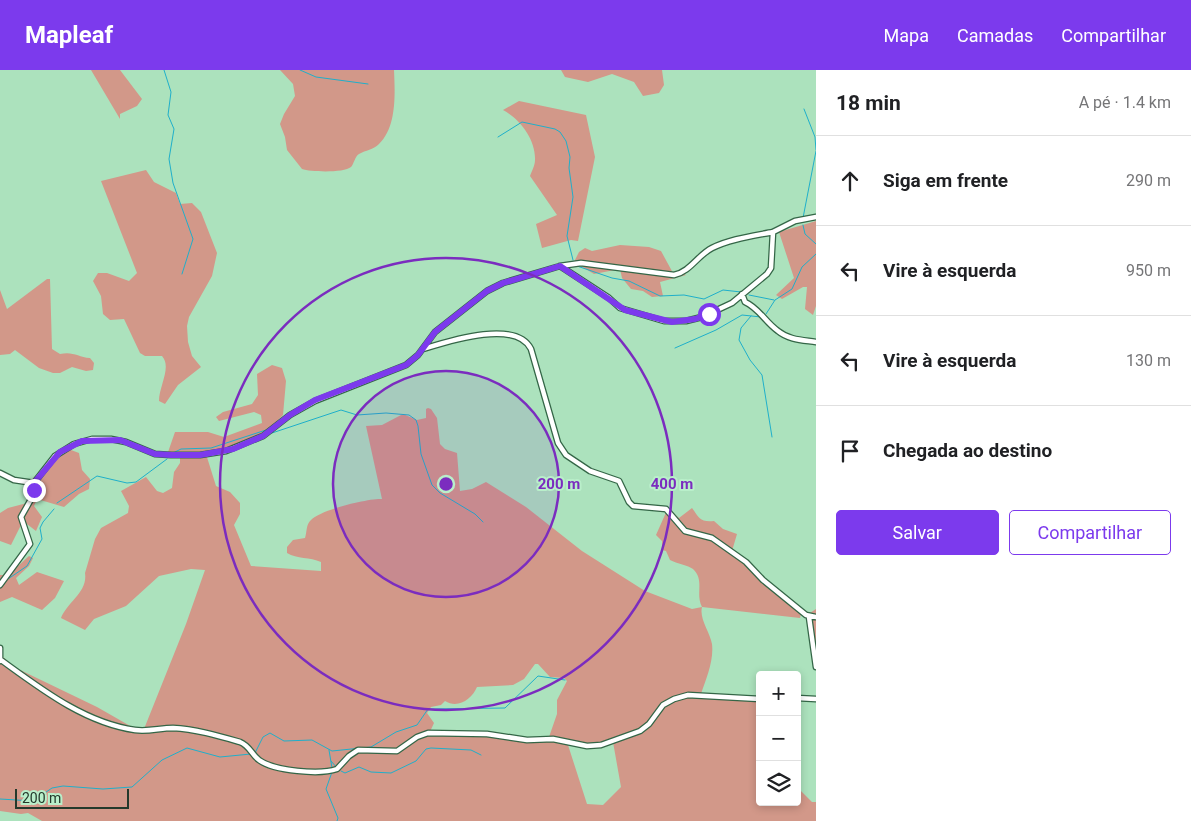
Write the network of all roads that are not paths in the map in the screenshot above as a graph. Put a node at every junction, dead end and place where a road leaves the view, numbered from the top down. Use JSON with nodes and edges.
{"nodes":[{"id":1,"x":816,"y":217,"type":"edge"},
{"id":2,"x":773,"y":232,"type":"junction"},
{"id":3,"x":560,"y":266,"type":"junction"},
{"id":4,"x":742,"y":294,"type":"junction"},
{"id":5,"x":816,"y":342,"type":"edge"},
{"id":6,"x":422,"y":349,"type":"junction"},
{"id":7,"x":0,"y":473,"type":"edge"},
{"id":8,"x":34,"y":483,"type":"junction"},
{"id":9,"x":0,"y":585,"type":"edge"},
{"id":10,"x":809,"y":617,"type":"junction"},
{"id":11,"x":816,"y":617,"type":"edge"},
{"id":12,"x":0,"y":648,"type":"edge"},
{"id":13,"x":0,"y":661,"type":"edge"},
{"id":14,"x":816,"y":667,"type":"edge"},
{"id":15,"x":801,"y":698,"type":"edge"},
{"id":16,"x":756,"y":699,"type":"edge"},
{"id":17,"x":816,"y":699,"type":"edge"}],
"edges":[{"from":1,"to":2,"type":"street"},
{"from":2,"to":3,"type":"street"},
{"from":2,"to":4,"type":"street"},
{"from":3,"to":4,"type":"street"},
{"from":3,"to":6,"type":"street"},
{"from":4,"to":5,"type":"street"},
{"from":6,"to":8,"type":"street"},
{"from":6,"to":10,"type":"street"},
{"from":7,"to":8,"type":"street"},
{"from":8,"to":9,"type":"street"},
{"from":10,"to":11,"type":"street"},
{"from":10,"to":14,"type":"street"},
{"from":12,"to":13,"type":"street"},
{"from":13,"to":16,"type":"street"},
{"from":15,"to":17,"type":"street"}]}
